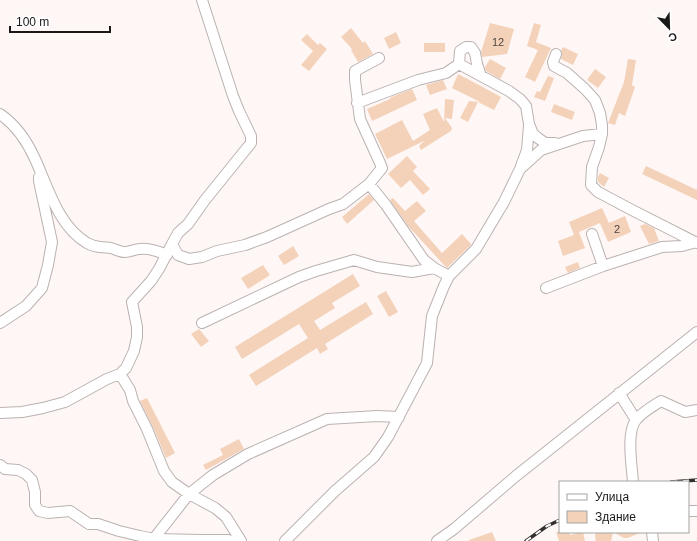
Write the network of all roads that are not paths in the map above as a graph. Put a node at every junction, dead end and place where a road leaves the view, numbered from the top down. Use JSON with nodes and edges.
{"nodes":[{"id":1,"x":202,"y":0,"type":"edge"},
{"id":2,"x":556,"y":54,"type":"dead end"},
{"id":3,"x":379,"y":58,"type":"dead end"},
{"id":4,"x":459,"y":64,"type":"junction"},
{"id":5,"x":481,"y":76,"type":"junction"},
{"id":6,"x":358,"y":103,"type":"junction"},
{"id":7,"x":0,"y":114,"type":"edge"},
{"id":8,"x":529,"y":124,"type":"junction"},
{"id":9,"x":602,"y":134,"type":"junction"},
{"id":10,"x":559,"y":143,"type":"junction"},
{"id":11,"x":38,"y":167,"type":"junction"},
{"id":12,"x":520,"y":169,"type":"junction"},
{"id":13,"x":369,"y":184,"type":"junction"},
{"id":14,"x":592,"y":234,"type":"dead end"},
{"id":15,"x":697,"y":242,"type":"edge"},
{"id":16,"x":172,"y":244,"type":"junction"},
{"id":17,"x":167,"y":255,"type":"junction"},
{"id":18,"x":603,"y":266,"type":"junction"},
{"id":19,"x":434,"y":268,"type":"junction"},
{"id":20,"x":449,"y":276,"type":"junction"},
{"id":21,"x":546,"y":288,"type":"dead end"},
{"id":22,"x":0,"y":323,"type":"edge"},
{"id":23,"x":202,"y":323,"type":"dead end"},
{"id":24,"x":697,"y":332,"type":"edge"},
{"id":25,"x":120,"y":374,"type":"junction"},
{"id":26,"x":619,"y":393,"type":"junction"},
{"id":27,"x":697,"y":410,"type":"edge"},
{"id":28,"x":0,"y":413,"type":"edge"},
{"id":29,"x":399,"y":417,"type":"junction"},
{"id":30,"x":636,"y":420,"type":"junction"},
{"id":31,"x":0,"y":465,"type":"edge"},
{"id":32,"x":633,"y":481,"type":"edge"},
{"id":33,"x":189,"y":494,"type":"junction"},
{"id":34,"x":153,"y":540,"type":"edge"},
{"id":35,"x":232,"y":541,"type":"edge"},
{"id":36,"x":241,"y":541,"type":"edge"},
{"id":37,"x":285,"y":541,"type":"edge"},
{"id":38,"x":437,"y":541,"type":"edge"}],
"edges":[{"from":1,"to":16,"type":"street"},
{"from":2,"to":9,"type":"street"},
{"from":3,"to":6,"type":"street"},
{"from":4,"to":5,"type":"street"},
{"from":4,"to":5,"type":"street"},
{"from":4,"to":6,"type":"street"},
{"from":5,"to":8,"type":"street"},
{"from":6,"to":13,"type":"street"},
{"from":7,"to":11,"type":"street"},
{"from":8,"to":10,"type":"street"},
{"from":8,"to":12,"type":"street"},
{"from":9,"to":10,"type":"street"},
{"from":9,"to":15,"type":"street"},
{"from":10,"to":12,"type":"street"},
{"from":11,"to":17,"type":"street"},
{"from":11,"to":22,"type":"street"},
{"from":12,"to":20,"type":"street"},
{"from":13,"to":16,"type":"street"},
{"from":13,"to":19,"type":"street"},
{"from":14,"to":18,"type":"street"},
{"from":15,"to":18,"type":"street"},
{"from":16,"to":17,"type":"street"},
{"from":17,"to":25,"type":"street"},
{"from":18,"to":21,"type":"street"},
{"from":19,"to":20,"type":"street"},
{"from":19,"to":23,"type":"street"},
{"from":20,"to":29,"type":"street"},
{"from":24,"to":26,"type":"street"},
{"from":25,"to":28,"type":"street"},
{"from":25,"to":33,"type":"street"},
{"from":26,"to":30,"type":"street"},
{"from":26,"to":38,"type":"street"},
{"from":27,"to":30,"type":"street"},
{"from":29,"to":33,"type":"street"},
{"from":29,"to":37,"type":"street"},
{"from":30,"to":32,"type":"street"},
{"from":31,"to":34,"type":"street"},
{"from":33,"to":34,"type":"street"},
{"from":33,"to":36,"type":"street"},
{"from":34,"to":35,"type":"street"}]}
